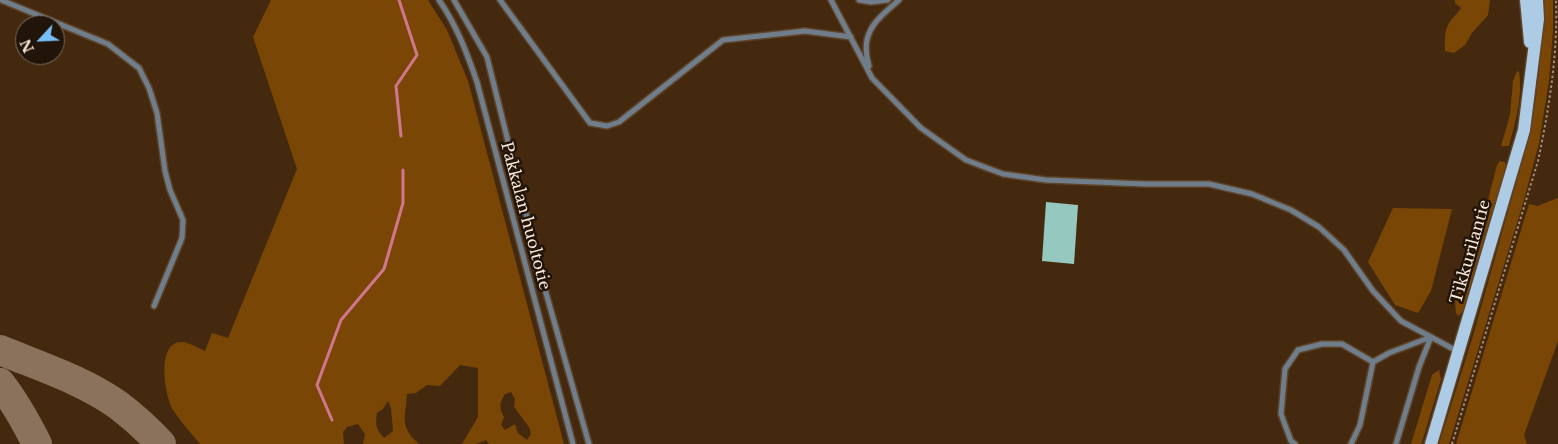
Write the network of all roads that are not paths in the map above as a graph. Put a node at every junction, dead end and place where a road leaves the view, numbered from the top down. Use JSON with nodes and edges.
{"nodes":[{"id":1,"x":2,"y":0,"type":"edge"},
{"id":2,"x":439,"y":0,"type":"edge"},
{"id":3,"x":454,"y":0,"type":"edge"},
{"id":4,"x":500,"y":0,"type":"edge"},
{"id":5,"x":831,"y":0,"type":"edge"},
{"id":6,"x":859,"y":0,"type":"edge"},
{"id":7,"x":888,"y":0,"type":"edge"},
{"id":8,"x":899,"y":0,"type":"edge"},
{"id":9,"x":1526,"y":0,"type":"edge"},
{"id":10,"x":1537,"y":0,"type":"edge"},
{"id":11,"x":851,"y":37,"type":"junction"},
{"id":12,"x":1532,"y":67,"type":"junction"},
{"id":13,"x":872,"y":78,"type":"junction"},
{"id":14,"x":154,"y":306,"type":"dead end"},
{"id":15,"x":1431,"y":337,"type":"junction"},
{"id":16,"x":1459,"y":352,"type":"junction"},
{"id":17,"x":1373,"y":362,"type":"junction"},
{"id":18,"x":573,"y":444,"type":"edge"},
{"id":19,"x":589,"y":444,"type":"edge"},
{"id":20,"x":1295,"y":444,"type":"edge"},
{"id":21,"x":1351,"y":444,"type":"edge"},
{"id":22,"x":1396,"y":444,"type":"edge"},
{"id":23,"x":1431,"y":444,"type":"edge"}],
"edges":[{"from":1,"to":14,"type":"lane"},
{"from":2,"to":18,"type":"lane","name":"Pakkalan huoltotie"},
{"from":3,"to":19,"type":"lane"},
{"from":4,"to":11,"type":"lane"},
{"from":5,"to":11,"type":"lane"},
{"from":6,"to":7,"type":"lane"},
{"from":8,"to":13,"type":"lane"},
{"from":9,"to":12,"type":"main road","name":"Tikkurilantie"},
{"from":10,"to":12,"type":"main road","name":"Tikkurilantie"},
{"from":11,"to":13,"type":"lane"},
{"from":12,"to":16,"type":"main road","name":"Tikkurilantie"},
{"from":13,"to":15,"type":"lane"},
{"from":15,"to":16,"type":"lane"},
{"from":15,"to":17,"type":"lane"},
{"from":15,"to":22,"type":"lane"},
{"from":16,"to":23,"type":"main road","name":"Tikkurilantie"},
{"from":17,"to":20,"type":"lane"},
{"from":17,"to":21,"type":"lane"}]}
